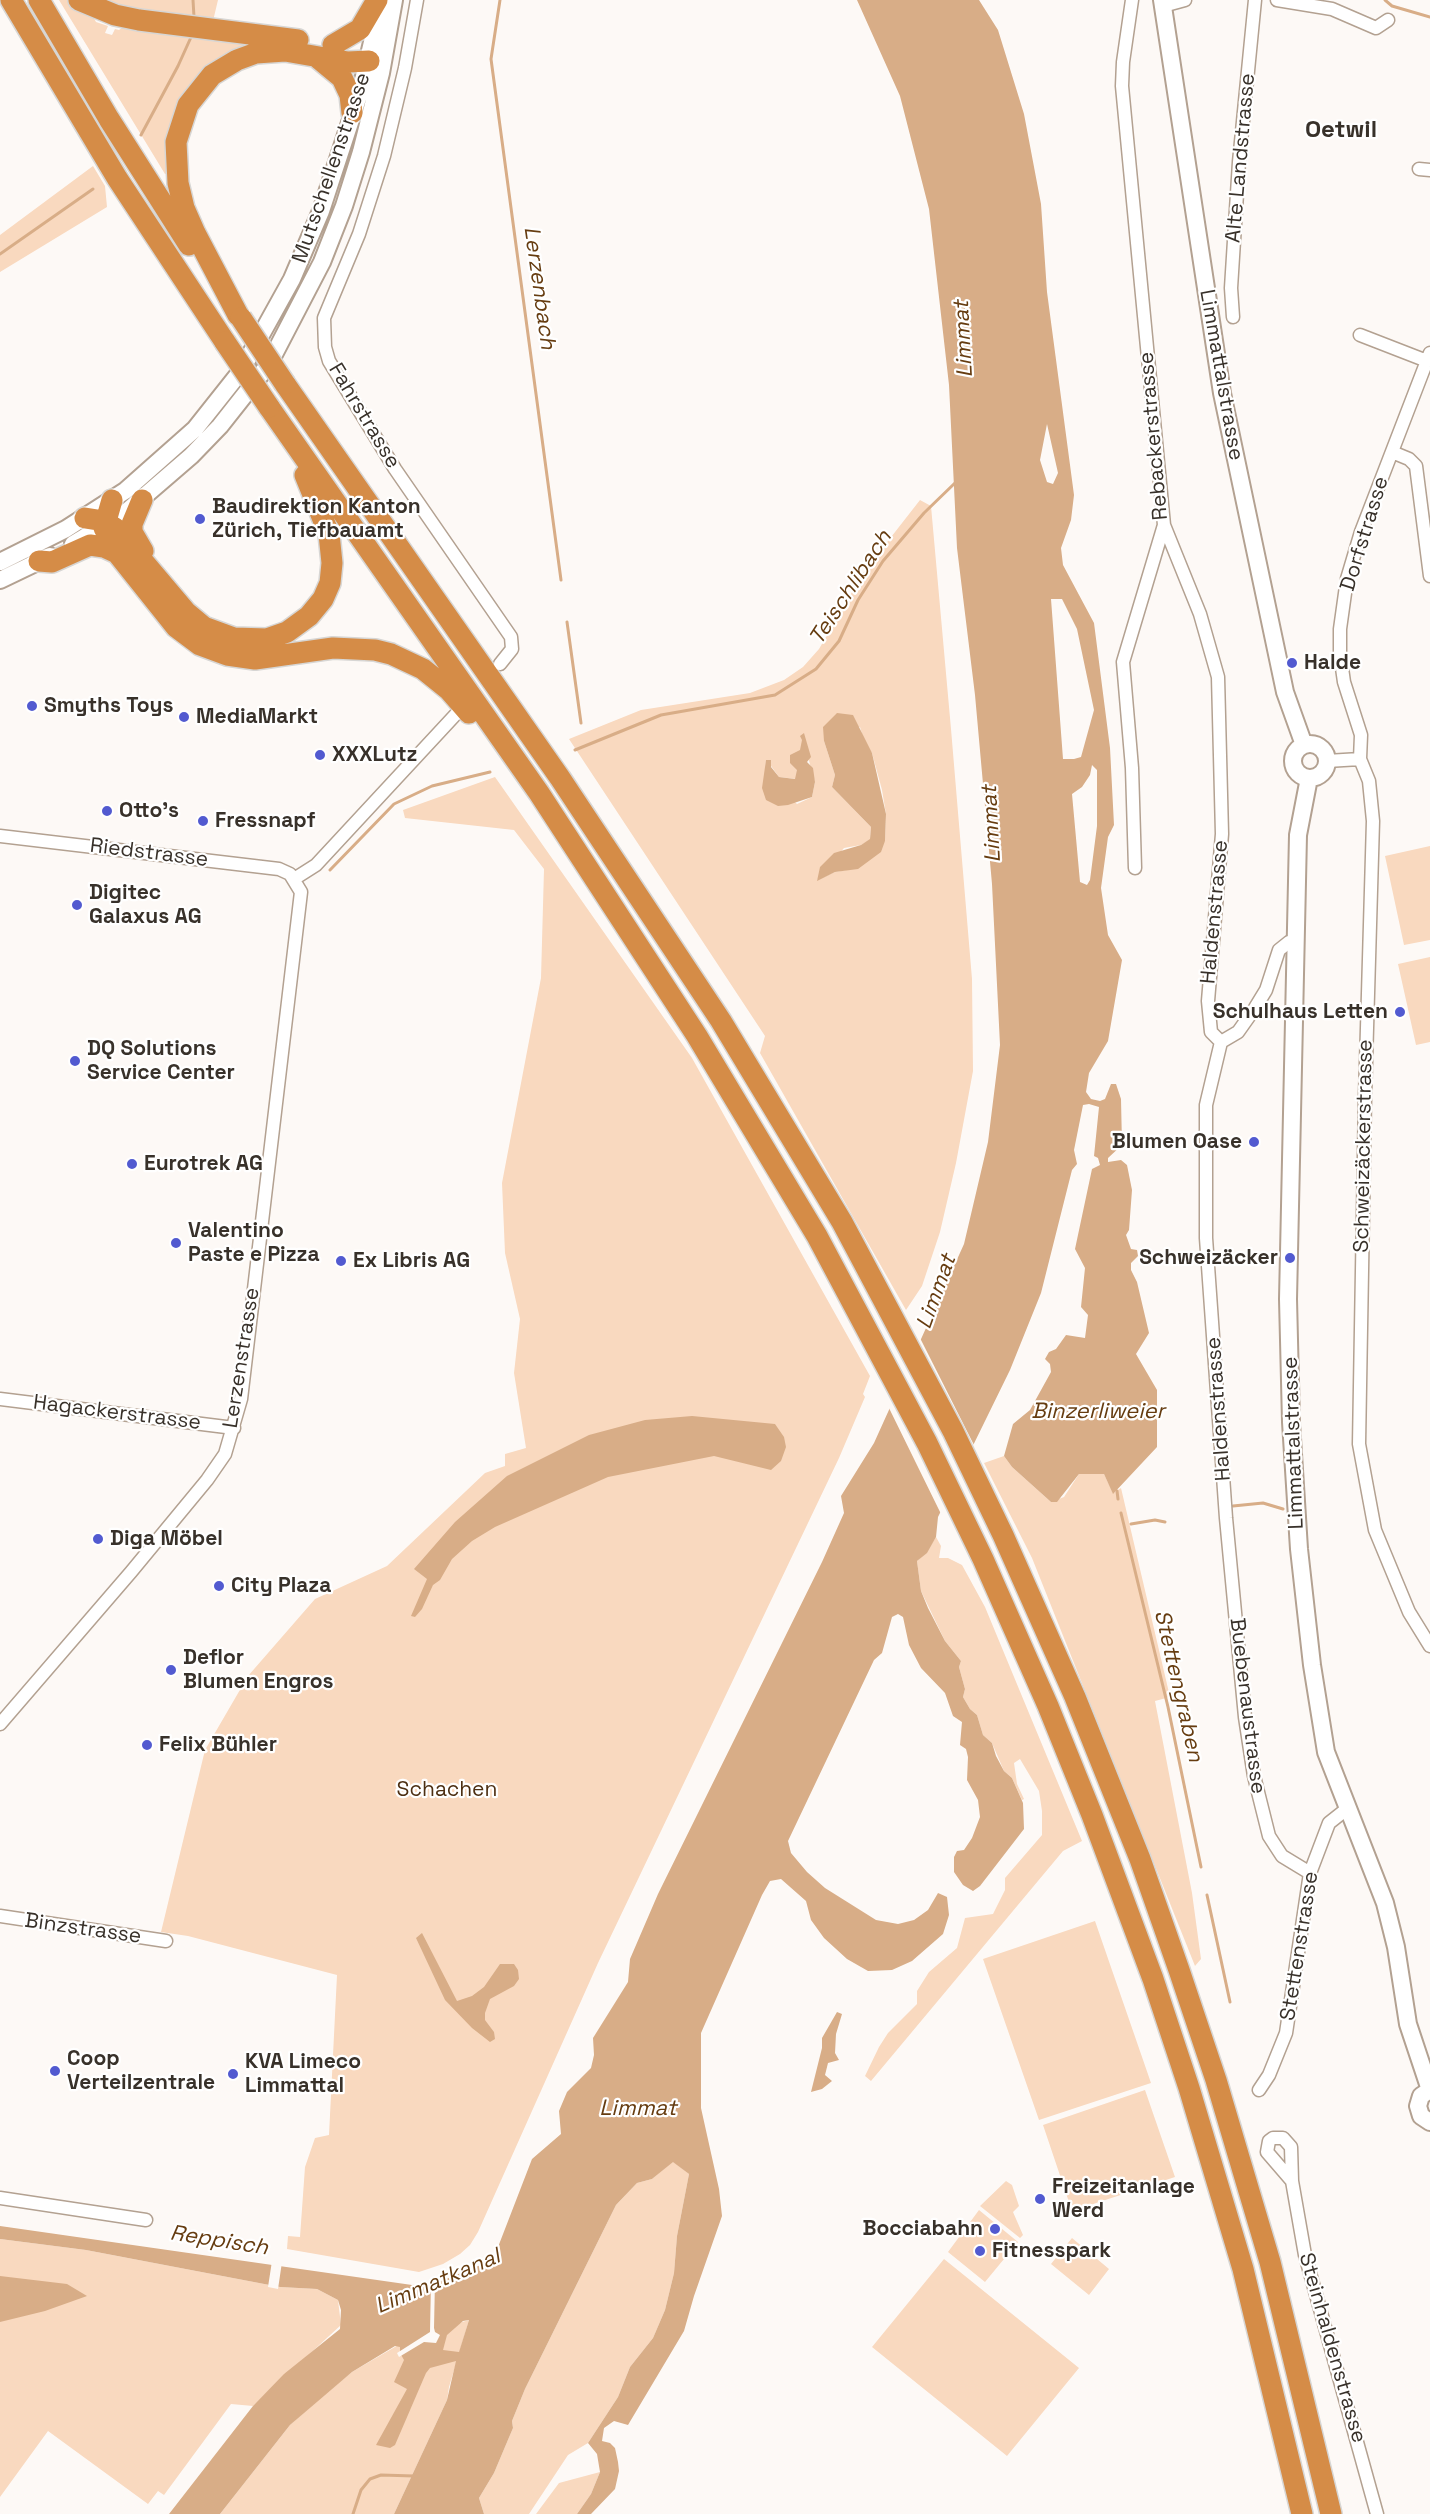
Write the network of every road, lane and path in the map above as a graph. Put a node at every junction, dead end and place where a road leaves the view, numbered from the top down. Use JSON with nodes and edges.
{"nodes":[{"id":1,"x":11,"y":0,"type":"edge"},
{"id":2,"x":39,"y":0,"type":"edge"},
{"id":3,"x":79,"y":0,"type":"edge"},
{"id":4,"x":378,"y":0,"type":"edge"},
{"id":5,"x":394,"y":0,"type":"edge"},
{"id":6,"x":417,"y":0,"type":"edge"},
{"id":7,"x":1132,"y":0,"type":"edge"},
{"id":8,"x":1185,"y":0,"type":"edge"},
{"id":9,"x":1255,"y":0,"type":"edge"},
{"id":10,"x":1277,"y":0,"type":"edge"},
{"id":11,"x":1163,"y":3,"type":"edge"},
{"id":12,"x":1388,"y":20,"type":"dead end"},
{"id":13,"x":333,"y":45,"type":"junction"},
{"id":14,"x":386,"y":48,"type":"junction"},
{"id":15,"x":316,"y":57,"type":"junction"},
{"id":16,"x":369,"y":61,"type":"junction"},
{"id":17,"x":378,"y":83,"type":"junction"},
{"id":18,"x":352,"y":113,"type":"junction"},
{"id":19,"x":240,"y":316,"type":"junction"},
{"id":20,"x":1233,"y":317,"type":"dead end"},
{"id":21,"x":1360,"y":335,"type":"dead end"},
{"id":22,"x":1428,"y":357,"type":"edge"},
{"id":23,"x":287,"y":433,"type":"junction"},
{"id":24,"x":1392,"y":452,"type":"junction"},
{"id":25,"x":112,"y":500,"type":"joint"},
{"id":26,"x":142,"y":500,"type":"junction"},
{"id":27,"x":101,"y":523,"type":"junction"},
{"id":28,"x":1164,"y":525,"type":"junction"},
{"id":29,"x":117,"y":553,"type":"junction"},
{"id":30,"x":39,"y":561,"type":"junction"},
{"id":31,"x":0,"y":562,"type":"edge"},
{"id":32,"x":1430,"y":576,"type":"edge"},
{"id":33,"x":0,"y":580,"type":"edge"},
{"id":34,"x":165,"y":587,"type":"junction"},
{"id":35,"x":500,"y":664,"type":"dead end"},
{"id":36,"x":457,"y":713,"type":"dead end"},
{"id":37,"x":1304,"y":745,"type":"junction"},
{"id":38,"x":1360,"y":759,"type":"junction"},
{"id":39,"x":1327,"y":761,"type":"junction"},
{"id":40,"x":1309,"y":778,"type":"junction"},
{"id":41,"x":0,"y":836,"type":"edge"},
{"id":42,"x":585,"y":866,"type":"junction"},
{"id":43,"x":1135,"y":868,"type":"dead end"},
{"id":44,"x":294,"y":879,"type":"junction"},
{"id":45,"x":1297,"y":941,"type":"junction"},
{"id":46,"x":1221,"y":1042,"type":"junction"},
{"id":47,"x":0,"y":1399,"type":"edge"},
{"id":48,"x":234,"y":1428,"type":"junction"},
{"id":49,"x":1226,"y":1518,"type":"joint"},
{"id":50,"x":1430,"y":1646,"type":"edge"},
{"id":51,"x":0,"y":1724,"type":"edge"},
{"id":52,"x":1348,"y":1808,"type":"junction"},
{"id":53,"x":1310,"y":1873,"type":"junction"},
{"id":54,"x":0,"y":1916,"type":"edge"},
{"id":55,"x":166,"y":1941,"type":"dead end"},
{"id":56,"x":1259,"y":2090,"type":"dead end"},
{"id":57,"x":1430,"y":2090,"type":"edge"},
{"id":58,"x":1430,"y":2122,"type":"edge"},
{"id":59,"x":1292,"y":2181,"type":"dead end"},
{"id":60,"x":0,"y":2198,"type":"edge"},
{"id":61,"x":146,"y":2220,"type":"dead end"},
{"id":62,"x":1302,"y":2514,"type":"edge"},
{"id":63,"x":1331,"y":2514,"type":"edge"},
{"id":64,"x":1377,"y":2514,"type":"edge"}],
"edges":[{"from":1,"to":23,"type":"highway","bridge":true},
{"from":2,"to":19,"type":"highway"},
{"from":3,"to":13,"type":"highway"},
{"from":4,"to":13,"type":"highway"},
{"from":4,"to":16,"type":"main road","name":"Mutschellenstrasse"},
{"from":5,"to":14,"type":"main road","name":"Mutschellenstrasse"},
{"from":6,"to":35,"type":"street","name":"Fahrstrasse"},
{"from":7,"to":28,"type":"street","name":"Rebackerstrasse"},
{"from":8,"to":11,"type":"street"},
{"from":9,"to":20,"type":"street","name":"Alte Landstrasse"},
{"from":10,"to":12,"type":"street"},
{"from":11,"to":37,"type":"main road","name":"Limmattalstrasse"},
{"from":13,"to":16,"type":"highway"},
{"from":14,"to":16,"type":"main road"},
{"from":14,"to":17,"type":"main road","name":"Mutschellenstrasse"},
{"from":15,"to":16,"type":"highway"},
{"from":15,"to":18,"type":"highway"},
{"from":15,"to":19,"type":"highway"},
{"from":16,"to":17,"type":"main road"},
{"from":16,"to":18,"type":"main road","name":"Mutschellenstrasse"},
{"from":17,"to":26,"type":"main road","name":"Mutschellenstrasse"},
{"from":18,"to":25,"type":"main road","name":"Mutschellenstrasse"},
{"from":19,"to":63,"type":"highway","bridge":true},
{"from":21,"to":22,"type":"street"},
{"from":22,"to":24,"type":"street","name":"Dorfstrasse"},
{"from":23,"to":34,"type":"highway"},
{"from":23,"to":42,"type":"highway"},
{"from":24,"to":32,"type":"street"},
{"from":24,"to":38,"type":"street","name":"Dorfstrasse"},
{"from":25,"to":27,"type":"highway"},
{"from":26,"to":27,"type":"main road","name":"Mutschellenstrasse"},
{"from":26,"to":34,"type":"highway"},
{"from":27,"to":29,"type":"highway"},
{"from":27,"to":30,"type":"main road","name":"Mutschellenstrasse"},
{"from":27,"to":31,"type":"main road","name":"Mutschellenstrasse"},
{"from":27,"to":34,"type":"highway"},
{"from":28,"to":43,"type":"street","name":"Rebackerstrasse"},
{"from":28,"to":46,"type":"street","name":"Haldenstrasse"},
{"from":29,"to":30,"type":"highway"},
{"from":29,"to":42,"type":"highway"},
{"from":30,"to":33,"type":"main road","name":"Mutschellenstrasse"},
{"from":36,"to":44,"type":"street"},
{"from":37,"to":39,"type":"main road"},
{"from":37,"to":40,"type":"main road"},
{"from":38,"to":39,"type":"street"},
{"from":38,"to":50,"type":"street","name":"Schweizäckerstrasse"},
{"from":39,"to":40,"type":"main road"},
{"from":40,"to":45,"type":"main road","name":"Limmattalstrasse"},
{"from":41,"to":44,"type":"street","name":"Riedstrasse"},
{"from":42,"to":62,"type":"highway"},
{"from":44,"to":48,"type":"street","name":"Lerzenstrasse"},
{"from":45,"to":46,"type":"street"},
{"from":45,"to":52,"type":"main road","name":"Limmattalstrasse"},
{"from":46,"to":49,"type":"street","name":"Haldenstrasse"},
{"from":47,"to":48,"type":"street","name":"Hagackerstrasse"},
{"from":48,"to":51,"type":"street","name":"Lerzenstrasse"},
{"from":49,"to":53,"type":"street","name":"Buebenaustrasse"},
{"from":52,"to":53,"type":"street","name":"Stettenstrasse"},
{"from":52,"to":57,"type":"main road","name":"Limmattalstrasse"},
{"from":53,"to":56,"type":"street","name":"Stettenstrasse"},
{"from":54,"to":55,"type":"street","name":"Binzstrasse"},
{"from":57,"to":58,"type":"main road"},
{"from":59,"to":64,"type":"street","name":"Steinhaldenstrasse"},
{"from":60,"to":61,"type":"street"}]}
